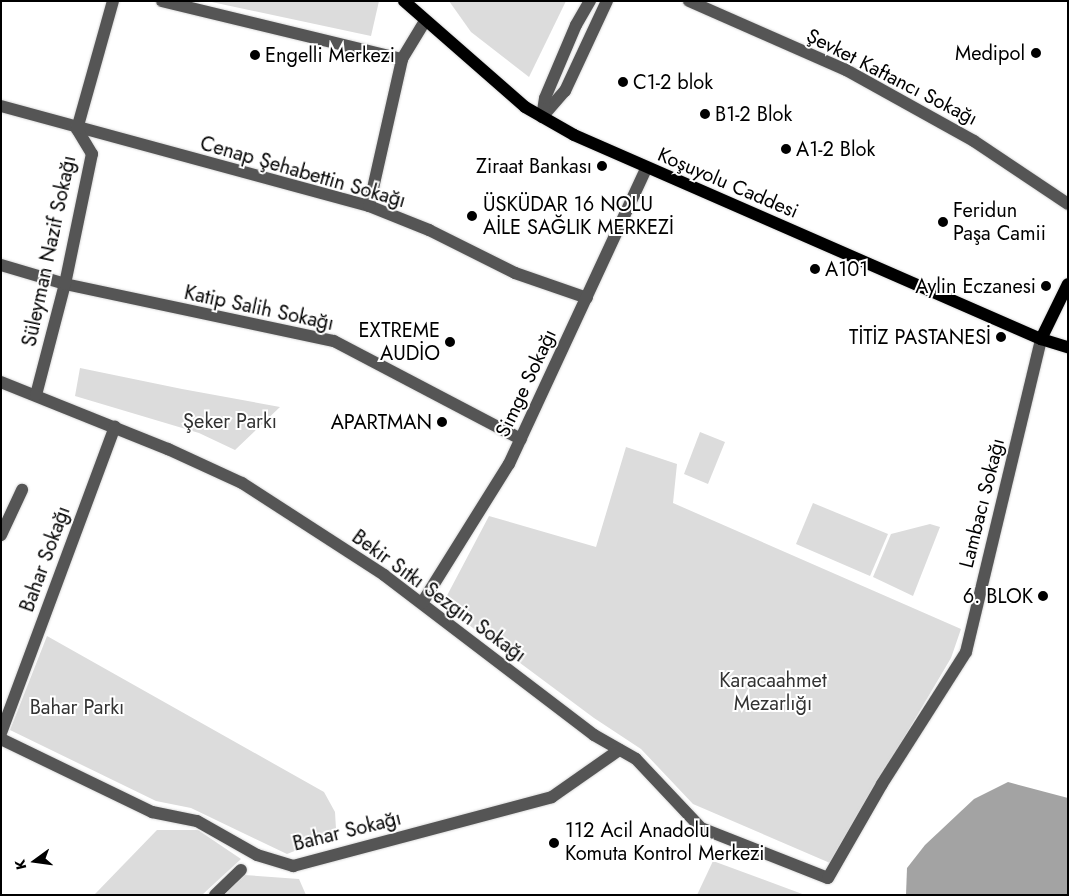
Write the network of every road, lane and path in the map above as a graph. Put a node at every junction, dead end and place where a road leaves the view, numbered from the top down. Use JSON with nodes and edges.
{"nodes":[{"id":1,"x":113,"y":1,"type":"edge"},
{"id":2,"x":162,"y":1,"type":"edge"},
{"id":3,"x":404,"y":1,"type":"edge"},
{"id":4,"x":590,"y":1,"type":"edge"},
{"id":5,"x":607,"y":1,"type":"edge"},
{"id":6,"x":689,"y":1,"type":"edge"},
{"id":7,"x":426,"y":21,"type":"junction"},
{"id":8,"x":402,"y":59,"type":"junction"},
{"id":9,"x":1,"y":106,"type":"edge"},
{"id":10,"x":542,"y":117,"type":"junction"},
{"id":11,"x":78,"y":129,"type":"junction"},
{"id":12,"x":646,"y":169,"type":"junction"},
{"id":13,"x":1068,"y":204,"type":"edge"},
{"id":14,"x":369,"y":206,"type":"junction"},
{"id":15,"x":1,"y":265,"type":"edge"},
{"id":16,"x":65,"y":284,"type":"junction"},
{"id":17,"x":1068,"y":284,"type":"edge"},
{"id":18,"x":587,"y":298,"type":"junction"},
{"id":19,"x":1041,"y":339,"type":"junction"},
{"id":20,"x":1068,"y":347,"type":"edge"},
{"id":21,"x":1,"y":382,"type":"edge"},
{"id":22,"x":36,"y":395,"type":"junction"},
{"id":23,"x":115,"y":427,"type":"junction"},
{"id":24,"x":521,"y":439,"type":"junction"},
{"id":25,"x":22,"y":490,"type":"dead end"},
{"id":26,"x":1,"y":535,"type":"edge"},
{"id":27,"x":422,"y":603,"type":"junction"},
{"id":28,"x":1,"y":733,"type":"edge"},
{"id":29,"x":1,"y":739,"type":"edge"},
{"id":30,"x":619,"y":750,"type":"junction"},
{"id":31,"x":241,"y":870,"type":"dead end"},
{"id":32,"x":828,"y":878,"type":"joint"},
{"id":33,"x":215,"y":895,"type":"edge"}],
"edges":[{"from":1,"to":11,"type":"street","name":"Süleyman Nazif Sokağı"},
{"from":2,"to":8,"type":"street"},
{"from":3,"to":7,"type":"main road","name":"Koşuyolu Caddesi"},
{"from":4,"to":10,"type":"street"},
{"from":5,"to":10,"type":"street"},
{"from":6,"to":13,"type":"street","name":"Şevket Kaftancı Sokağı"},
{"from":7,"to":8,"type":"street"},
{"from":7,"to":10,"type":"main road","name":"Koşuyolu Caddesi"},
{"from":8,"to":14,"type":"street"},
{"from":9,"to":11,"type":"street","name":"Cenap Şehabettin Sokağı"},
{"from":10,"to":12,"type":"main road","name":"Koşuyolu Caddesi"},
{"from":11,"to":14,"type":"street","name":"Cenap Şehabettin Sokağı"},
{"from":11,"to":16,"type":"street","name":"Süleyman Nazif Sokağı"},
{"from":12,"to":18,"type":"street","name":"Simge Sokağı"},
{"from":12,"to":19,"type":"main road","name":"Koşuyolu Caddesi"},
{"from":14,"to":18,"type":"street","name":"Cenap Şehabettin Sokağı"},
{"from":15,"to":16,"type":"street","name":"Katip Salih Sokağı"},
{"from":16,"to":22,"type":"street","name":"Süleyman Nazif Sokağı"},
{"from":16,"to":24,"type":"street","name":"Katip Salih Sokağı"},
{"from":17,"to":19,"type":"main road","name":"Lambacı Sokağı"},
{"from":18,"to":24,"type":"street","name":"Simge Sokağı"},
{"from":19,"to":20,"type":"main road","name":"Koşuyolu Caddesi"},
{"from":19,"to":32,"type":"street","name":"Lambacı Sokağı"},
{"from":21,"to":22,"type":"street","name":"Bekir Sıtkı Sezgin Sokağı"},
{"from":22,"to":23,"type":"street","name":"Bekir Sıtkı Sezgin Sokağı"},
{"from":23,"to":27,"type":"street","name":"Bekir Sıtkı Sezgin Sokağı"},
{"from":23,"to":28,"type":"street","name":"Bahar Sokağı"},
{"from":24,"to":27,"type":"street","name":"Simge Sokağı"},
{"from":25,"to":26,"type":"street"},
{"from":27,"to":30,"type":"street","name":"Bekir Sıtkı Sezgin Sokağı"},
{"from":29,"to":30,"type":"street","name":"Bahar Sokağı"},
{"from":30,"to":32,"type":"street","name":"Bekir Sıtkı Sezgin Sokağı"},
{"from":31,"to":33,"type":"street"}]}
